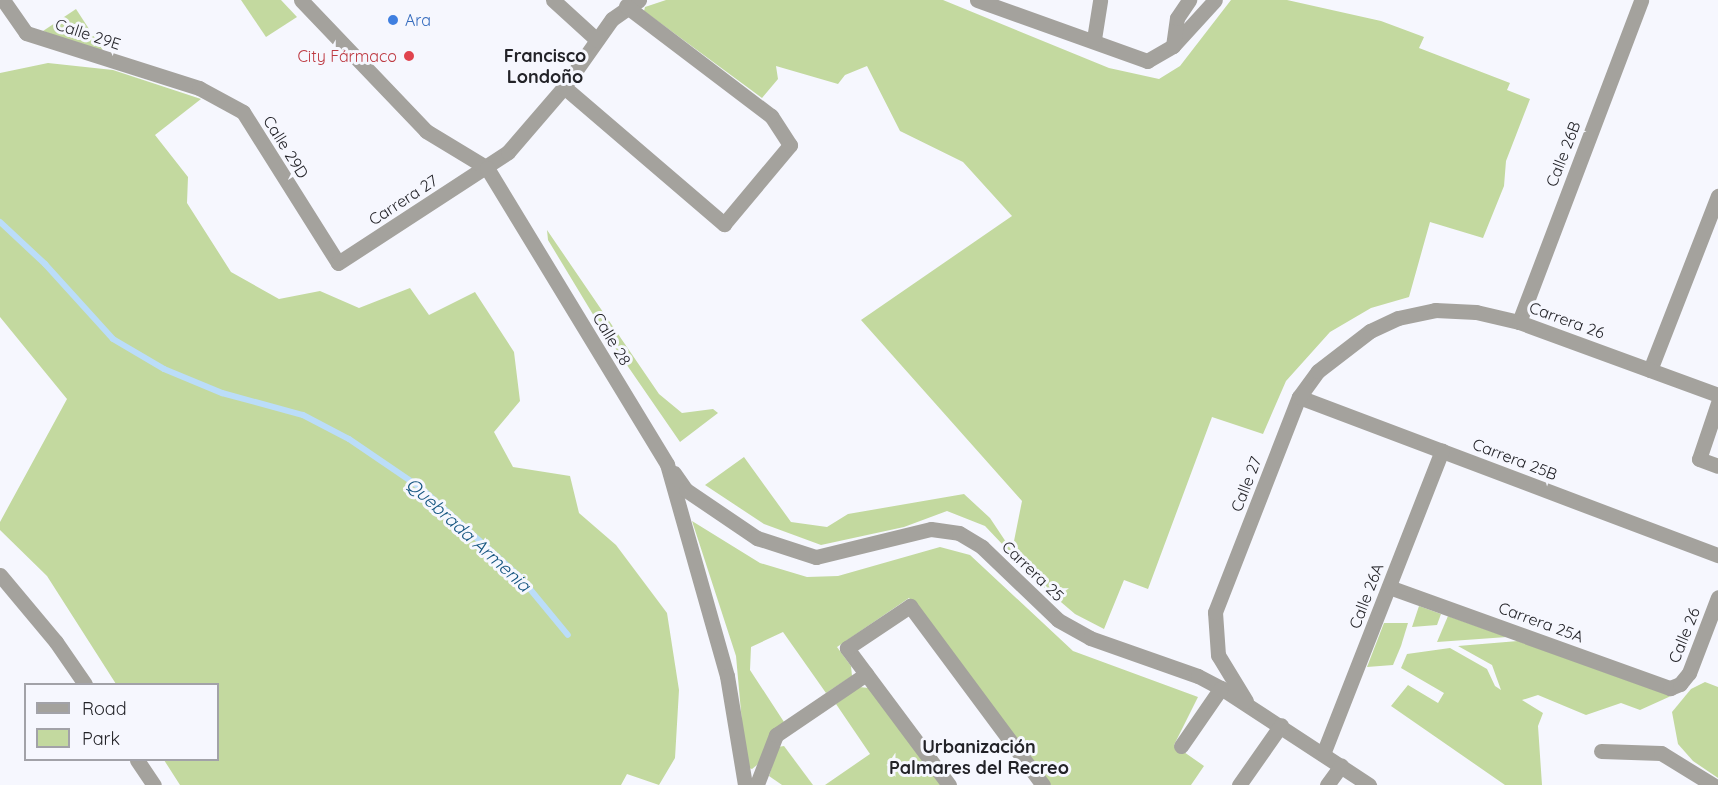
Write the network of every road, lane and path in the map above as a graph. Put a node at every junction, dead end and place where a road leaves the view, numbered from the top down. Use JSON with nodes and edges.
{"nodes":[{"id":1,"x":3,"y":0,"type":"edge"},
{"id":2,"x":301,"y":0,"type":"edge"},
{"id":3,"x":553,"y":0,"type":"edge"},
{"id":4,"x":977,"y":0,"type":"edge"},
{"id":5,"x":1100,"y":0,"type":"edge"},
{"id":6,"x":1189,"y":0,"type":"edge"},
{"id":7,"x":1215,"y":0,"type":"edge"},
{"id":8,"x":1641,"y":0,"type":"edge"},
{"id":9,"x":632,"y":3,"type":"edge"},
{"id":10,"x":1016,"y":6,"type":"edge"},
{"id":11,"x":1094,"y":39,"type":"junction"},
{"id":12,"x":597,"y":40,"type":"junction"},
{"id":13,"x":1173,"y":46,"type":"junction"},
{"id":14,"x":178,"y":82,"type":"joint"},
{"id":15,"x":564,"y":87,"type":"junction"},
{"id":16,"x":487,"y":168,"type":"junction"},
{"id":17,"x":1718,"y":196,"type":"edge"},
{"id":18,"x":338,"y":263,"type":"joint"},
{"id":19,"x":1398,"y":318,"type":"joint"},
{"id":20,"x":1519,"y":322,"type":"junction"},
{"id":21,"x":1650,"y":370,"type":"junction"},
{"id":22,"x":1718,"y":395,"type":"edge"},
{"id":23,"x":1299,"y":397,"type":"junction"},
{"id":24,"x":1718,"y":402,"type":"edge"},
{"id":25,"x":1442,"y":451,"type":"junction"},
{"id":26,"x":667,"y":464,"type":"junction"},
{"id":27,"x":1718,"y":465,"type":"edge"},
{"id":28,"x":1718,"y":555,"type":"edge"},
{"id":29,"x":0,"y":575,"type":"edge"},
{"id":30,"x":1389,"y":587,"type":"junction"},
{"id":31,"x":1718,"y":597,"type":"edge"},
{"id":32,"x":866,"y":674,"type":"junction"},
{"id":33,"x":84,"y":683,"type":"edge"},
{"id":34,"x":1680,"y":684,"type":"joint"},
{"id":35,"x":1221,"y":688,"type":"junction"},
{"id":36,"x":1248,"y":703,"type":"junction"},
{"id":37,"x":1281,"y":725,"type":"junction"},
{"id":38,"x":1181,"y":746,"type":"dead end"},
{"id":39,"x":1601,"y":751,"type":"dead end"},
{"id":40,"x":1323,"y":754,"type":"junction"},
{"id":41,"x":137,"y":761,"type":"edge"},
{"id":42,"x":1341,"y":765,"type":"junction"},
{"id":43,"x":752,"y":784,"type":"edge"},
{"id":44,"x":154,"y":785,"type":"edge"},
{"id":45,"x":949,"y":785,"type":"edge"},
{"id":46,"x":1043,"y":785,"type":"edge"},
{"id":47,"x":1239,"y":785,"type":"edge"},
{"id":48,"x":1327,"y":785,"type":"edge"},
{"id":49,"x":1369,"y":785,"type":"edge"},
{"id":50,"x":1713,"y":785,"type":"edge"}],
"edges":[{"from":1,"to":14,"type":"street","name":"Calle 29E"},
{"from":2,"to":16,"type":"street","name":"Calle 28"},
{"from":3,"to":12,"type":"street"},
{"from":4,"to":10,"type":"street"},
{"from":5,"to":11,"type":"street"},
{"from":6,"to":13,"type":"street"},
{"from":7,"to":13,"type":"street"},
{"from":8,"to":20,"type":"street","name":"Calle 26B"},
{"from":9,"to":12,"type":"street","name":"Carrera 27"},
{"from":9,"to":15,"type":"street"},
{"from":10,"to":11,"type":"street"},
{"from":11,"to":13,"type":"street"},
{"from":12,"to":15,"type":"street","name":"Carrera 27"},
{"from":14,"to":18,"type":"street","name":"Calle 29D"},
{"from":15,"to":16,"type":"street","name":"Carrera 27"},
{"from":16,"to":18,"type":"street","name":"Carrera 27"},
{"from":16,"to":26,"type":"street","name":"Calle 28"},
{"from":17,"to":21,"type":"street"},
{"from":19,"to":20,"type":"street","name":"Carrera 26"},
{"from":19,"to":23,"type":"street","name":"Calle 27"},
{"from":20,"to":21,"type":"street","name":"Carrera 26"},
{"from":21,"to":22,"type":"street","name":"Carrera 26"},
{"from":23,"to":25,"type":"street","name":"Carrera 25B"},
{"from":23,"to":36,"type":"street","name":"Calle 27"},
{"from":24,"to":27,"type":"street"},
{"from":25,"to":28,"type":"street","name":"Carrera 25B"},
{"from":25,"to":30,"type":"street","name":"Calle 26A"},
{"from":26,"to":35,"type":"street","name":"Carrera 25"},
{"from":26,"to":43,"type":"street","name":"Calle 28"},
{"from":29,"to":33,"type":"street"},
{"from":30,"to":34,"type":"street","name":"Carrera 25A"},
{"from":30,"to":40,"type":"street","name":"Calle 26A"},
{"from":31,"to":34,"type":"street","name":"Calle 26"},
{"from":32,"to":43,"type":"street"},
{"from":32,"to":45,"type":"street"},
{"from":32,"to":46,"type":"street"},
{"from":35,"to":36,"type":"street","name":"Carrera 25"},
{"from":35,"to":38,"type":"street"},
{"from":36,"to":37,"type":"street","name":"Carrera 25"},
{"from":37,"to":40,"type":"street","name":"Carrera 25"},
{"from":37,"to":47,"type":"street"},
{"from":39,"to":50,"type":"street"},
{"from":40,"to":42,"type":"street","name":"Carrera 25"},
{"from":41,"to":44,"type":"street"},
{"from":42,"to":48,"type":"street"},
{"from":42,"to":49,"type":"street","name":"Carrera 25"}]}
